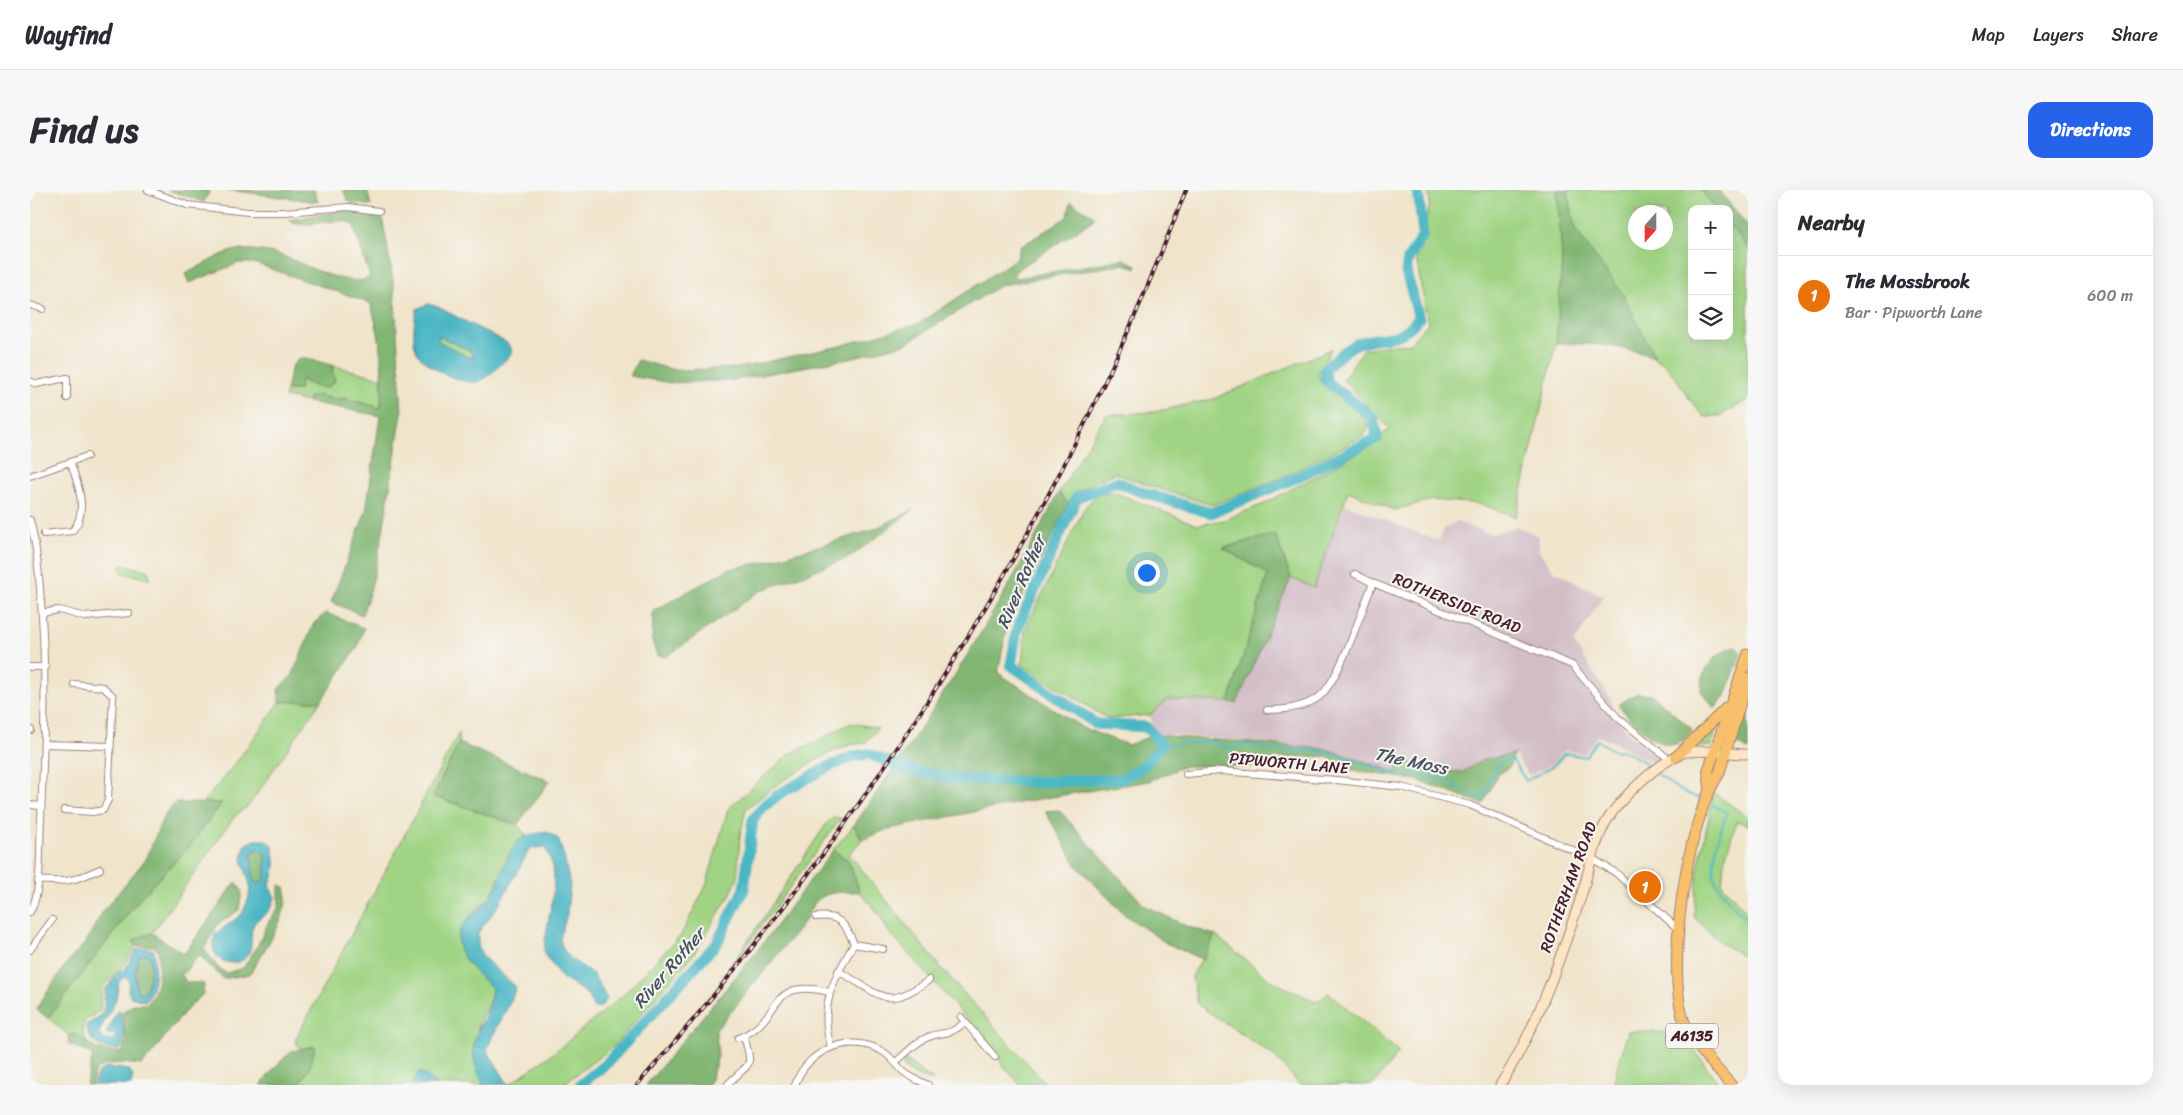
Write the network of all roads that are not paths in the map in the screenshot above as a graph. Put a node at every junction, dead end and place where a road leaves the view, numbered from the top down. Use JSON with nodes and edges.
{"nodes":[{"id":1,"x":148,"y":190,"type":"edge"},
{"id":2,"x":379,"y":211,"type":"dead end"},
{"id":3,"x":33,"y":296,"type":"dead end"},
{"id":4,"x":31,"y":305,"type":"edge"},
{"id":5,"x":43,"y":309,"type":"dead end"},
{"id":6,"x":30,"y":382,"type":"edge"},
{"id":7,"x":67,"y":398,"type":"dead end"},
{"id":8,"x":87,"y":456,"type":"dead end"},
{"id":9,"x":70,"y":462,"type":"junction"},
{"id":10,"x":30,"y":476,"type":"edge"},
{"id":11,"x":30,"y":520,"type":"edge"},
{"id":12,"x":44,"y":534,"type":"dead end"},
{"id":13,"x":33,"y":540,"type":"edge"},
{"id":14,"x":1355,"y":574,"type":"dead end"},
{"id":15,"x":1372,"y":583,"type":"junction"},
{"id":16,"x":42,"y":613,"type":"junction"},
{"id":17,"x":129,"y":613,"type":"dead end"},
{"id":18,"x":1748,"y":654,"type":"edge"},
{"id":19,"x":30,"y":667,"type":"edge"},
{"id":20,"x":46,"y":667,"type":"junction"},
{"id":21,"x":1748,"y":678,"type":"edge"},
{"id":22,"x":74,"y":684,"type":"dead end"},
{"id":23,"x":1730,"y":704,"type":"junction"},
{"id":24,"x":1267,"y":710,"type":"dead end"},
{"id":25,"x":1735,"y":718,"type":"junction"},
{"id":26,"x":45,"y":744,"type":"junction"},
{"id":27,"x":110,"y":746,"type":"junction"},
{"id":28,"x":1714,"y":753,"type":"junction"},
{"id":29,"x":1726,"y":753,"type":"junction"},
{"id":30,"x":1748,"y":754,"type":"edge"},
{"id":31,"x":1673,"y":759,"type":"junction"},
{"id":32,"x":1186,"y":774,"type":"dead end"},
{"id":33,"x":1710,"y":787,"type":"junction"},
{"id":34,"x":30,"y":805,"type":"edge"},
{"id":35,"x":41,"y":806,"type":"junction"},
{"id":36,"x":64,"y":810,"type":"dead end"},
{"id":37,"x":1593,"y":859,"type":"junction"},
{"id":38,"x":100,"y":869,"type":"dead end"},
{"id":39,"x":38,"y":880,"type":"junction"},
{"id":40,"x":30,"y":912,"type":"edge"},
{"id":41,"x":816,"y":917,"type":"dead end"},
{"id":42,"x":52,"y":920,"type":"dead end"},
{"id":43,"x":1679,"y":930,"type":"junction"},
{"id":44,"x":854,"y":944,"type":"junction"},
{"id":45,"x":883,"y":949,"type":"dead end"},
{"id":46,"x":30,"y":950,"type":"edge"},
{"id":47,"x":838,"y":971,"type":"junction"},
{"id":48,"x":929,"y":980,"type":"dead end"},
{"id":49,"x":830,"y":992,"type":"junction"},
{"id":50,"x":831,"y":1047,"type":"junction"},
{"id":51,"x":995,"y":1057,"type":"dead end"},
{"id":52,"x":896,"y":1062,"type":"junction"},
{"id":53,"x":917,"y":1083,"type":"edge"},
{"id":54,"x":728,"y":1084,"type":"edge"},
{"id":55,"x":796,"y":1085,"type":"edge"},
{"id":56,"x":928,"y":1085,"type":"edge"},
{"id":57,"x":1500,"y":1085,"type":"edge"},
{"id":58,"x":1731,"y":1085,"type":"edge"}],
"edges":[{"from":1,"to":2,"type":"street"},
{"from":3,"to":4,"type":"street"},
{"from":4,"to":5,"type":"street"},
{"from":6,"to":7,"type":"street"},
{"from":8,"to":9,"type":"street"},
{"from":9,"to":10,"type":"street"},
{"from":9,"to":12,"type":"street"},
{"from":11,"to":13,"type":"street"},
{"from":13,"to":16,"type":"street"},
{"from":14,"to":15,"type":"street"},
{"from":15,"to":24,"type":"street","name":"ROTHERSIDE ROAD"},
{"from":15,"to":31,"type":"street","name":"ROTHERSIDE ROAD"},
{"from":16,"to":17,"type":"street"},
{"from":16,"to":20,"type":"street"},
{"from":18,"to":23,"type":"main road","number":"A6135"},
{"from":19,"to":20,"type":"street"},
{"from":20,"to":26,"type":"street"},
{"from":21,"to":25,"type":"main road","number":"A6135"},
{"from":22,"to":27,"type":"street"},
{"from":23,"to":28,"type":"main road","number":"A6135"},
{"from":23,"to":31,"type":"main road"},
{"from":25,"to":28,"type":"main road","number":"A6135"},
{"from":25,"to":29,"type":"main road","number":"A6135"},
{"from":26,"to":27,"type":"street"},
{"from":26,"to":35,"type":"street"},
{"from":27,"to":36,"type":"street"},
{"from":28,"to":29,"type":"main road","name":"ROTHERHAM ROAD"},
{"from":28,"to":31,"type":"main road","name":"ROTHERHAM ROAD"},
{"from":28,"to":33,"type":"main road","number":"A6135"},
{"from":29,"to":30,"type":"main road","name":"ROTHERHAM ROAD"},
{"from":29,"to":33,"type":"main road","number":"A6135"},
{"from":31,"to":37,"type":"main road","name":"ROTHERHAM ROAD"},
{"from":32,"to":37,"type":"street","name":"PIPWORTH LANE"},
{"from":33,"to":43,"type":"main road","number":"A6135"},
{"from":34,"to":35,"type":"street"},
{"from":35,"to":39,"type":"street"},
{"from":37,"to":43,"type":"street","name":"PIPWORTH LANE"},
{"from":37,"to":57,"type":"main road","name":"ROTHERHAM ROAD"},
{"from":38,"to":39,"type":"street"},
{"from":39,"to":40,"type":"street"},
{"from":41,"to":44,"type":"street"},
{"from":42,"to":46,"type":"street"},
{"from":43,"to":58,"type":"main road","number":"A6135"},
{"from":44,"to":45,"type":"street"},
{"from":44,"to":47,"type":"street"},
{"from":47,"to":48,"type":"street"},
{"from":47,"to":49,"type":"street"},
{"from":49,"to":50,"type":"street"},
{"from":49,"to":54,"type":"street"},
{"from":50,"to":52,"type":"street"},
{"from":50,"to":55,"type":"street"},
{"from":51,"to":52,"type":"street"},
{"from":52,"to":53,"type":"street"},
{"from":53,"to":56,"type":"street"}]}
